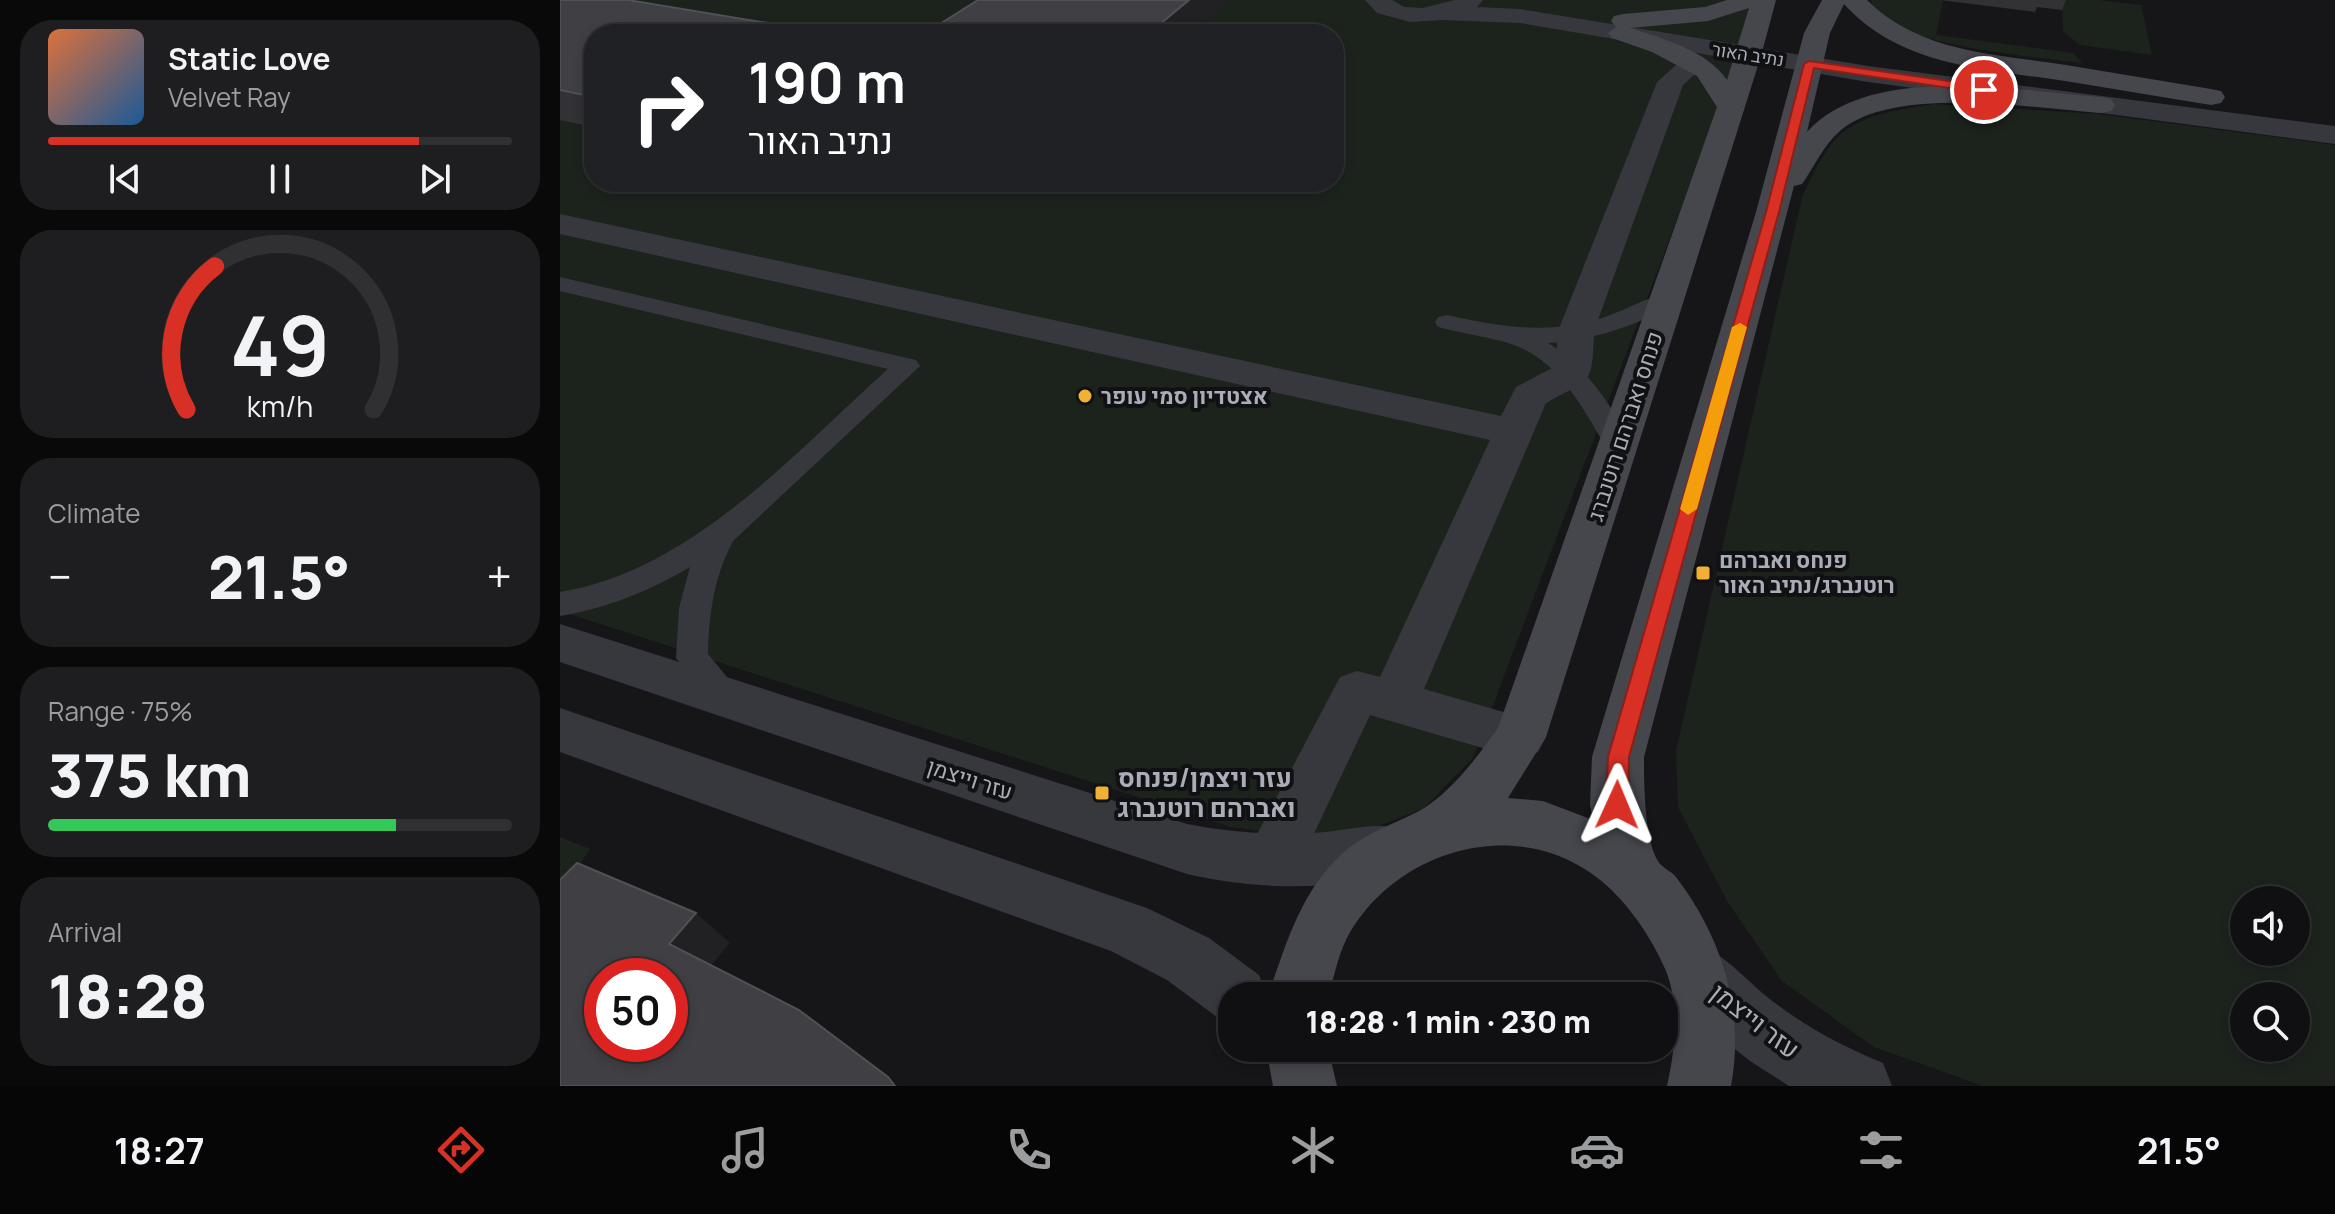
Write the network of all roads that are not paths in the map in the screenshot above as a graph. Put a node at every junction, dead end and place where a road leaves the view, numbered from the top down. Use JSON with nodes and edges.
{"nodes":[{"id":1,"x":1377,"y":0,"type":"edge"},
{"id":2,"x":1471,"y":0,"type":"edge"},
{"id":3,"x":1486,"y":0,"type":"edge"},
{"id":4,"x":1751,"y":0,"type":"edge"},
{"id":5,"x":1764,"y":0,"type":"edge"},
{"id":6,"x":1834,"y":0,"type":"edge"},
{"id":7,"x":1853,"y":0,"type":"edge"},
{"id":8,"x":1446,"y":13,"type":"junction"},
{"id":9,"x":1622,"y":27,"type":"junction"},
{"id":10,"x":1751,"y":48,"type":"junction"},
{"id":11,"x":1811,"y":56,"type":"junction"},
{"id":12,"x":1694,"y":63,"type":"junction"},
{"id":13,"x":2211,"y":97,"type":"junction"},
{"id":14,"x":1730,"y":105,"type":"junction"},
{"id":15,"x":2101,"y":105,"type":"junction"},
{"id":16,"x":2335,"y":112,"type":"edge"},
{"id":17,"x":2335,"y":135,"type":"edge"},
{"id":18,"x":1772,"y":212,"type":"junction"},
{"id":19,"x":560,"y":224,"type":"edge"},
{"id":20,"x":560,"y":284,"type":"edge"},
{"id":21,"x":1667,"y":300,"type":"junction"},
{"id":22,"x":1447,"y":322,"type":"dead end"},
{"id":23,"x":1576,"y":331,"type":"junction"},
{"id":24,"x":1512,"y":336,"type":"junction"},
{"id":25,"x":1574,"y":372,"type":"junction"},
{"id":26,"x":1514,"y":432,"type":"junction"},
{"id":27,"x":1619,"y":445,"type":"junction"},
{"id":28,"x":722,"y":534,"type":"junction"},
{"id":29,"x":560,"y":604,"type":"edge"},
{"id":30,"x":560,"y":643,"type":"edge"},
{"id":31,"x":728,"y":699,"type":"junction"},
{"id":32,"x":1394,"y":701,"type":"junction"},
{"id":33,"x":560,"y":730,"type":"edge"},
{"id":34,"x":1520,"y":737,"type":"junction"},
{"id":35,"x":1441,"y":826,"type":"junction"},
{"id":36,"x":1390,"y":849,"type":"junction"},
{"id":37,"x":1273,"y":860,"type":"junction"},
{"id":38,"x":1632,"y":871,"type":"junction"},
{"id":39,"x":1697,"y":973,"type":"junction"},
{"id":40,"x":1219,"y":982,"type":"edge"},
{"id":41,"x":1300,"y":982,"type":"edge"},
{"id":42,"x":1699,"y":1086,"type":"edge"},
{"id":43,"x":1860,"y":1086,"type":"edge"}],
"edges":[{"from":1,"to":8,"type":"street","name":"נתיב האור"},
{"from":2,"to":8,"type":"street"},
{"from":3,"to":9,"type":"street","name":"נתיב האור"},
{"from":4,"to":9,"type":"main road"},
{"from":5,"to":10,"type":"main road","name":"פנחס ואברהם רוטנברג"},
{"from":6,"to":11,"type":"main road"},
{"from":7,"to":13,"type":"main road"},
{"from":8,"to":9,"type":"street","name":"נתיב האור"},
{"from":9,"to":10,"type":"street","name":"נתיב האור"},
{"from":9,"to":12,"type":"main road"},
{"from":10,"to":11,"type":"street","name":"נתיב האור"},
{"from":10,"to":14,"type":"main road","name":"פנחס ואברהם רוטנברג"},
{"from":11,"to":13,"type":"street","name":"נתיב האור"},
{"from":11,"to":15,"type":"street","name":"נתיב האור"},
{"from":11,"to":18,"type":"main road"},
{"from":12,"to":14,"type":"main road"},
{"from":12,"to":23,"type":"street"},
{"from":13,"to":16,"type":"street","name":"נתיב האור"},
{"from":14,"to":21,"type":"main road","name":"פנחס ואברהם רוטנברג"},
{"from":15,"to":17,"type":"street","name":"נתיב האור"},
{"from":15,"to":18,"type":"main road"},
{"from":18,"to":38,"type":"main road"},
{"from":19,"to":26,"type":"street"},
{"from":20,"to":28,"type":"lane"},
{"from":21,"to":23,"type":"lane"},
{"from":21,"to":27,"type":"main road","name":"פנחס ואברהם רוטנברג"},
{"from":22,"to":24,"type":"lane"},
{"from":23,"to":24,"type":"lane"},
{"from":23,"to":25,"type":"street"},
{"from":24,"to":25,"type":"lane"},
{"from":25,"to":26,"type":"street"},
{"from":25,"to":27,"type":"lane"},
{"from":26,"to":32,"type":"street"},
{"from":27,"to":34,"type":"main road","name":"פנחס ואברהם רוטנברג"},
{"from":28,"to":29,"type":"lane"},
{"from":28,"to":31,"type":"lane"},
{"from":30,"to":31,"type":"street","name":"עזר וייצמן"},
{"from":31,"to":37,"type":"street","name":"עזר וייצמן"},
{"from":32,"to":34,"type":"street"},
{"from":32,"to":37,"type":"street"},
{"from":33,"to":40,"type":"street"},
{"from":34,"to":35,"type":"main road","name":"פנחס ואברהם רוטנברג"},
{"from":35,"to":36,"type":"main road"},
{"from":35,"to":38,"type":"main road"},
{"from":36,"to":37,"type":"street","name":"עזר וייצמן"},
{"from":36,"to":41,"type":"main road"},
{"from":38,"to":39,"type":"main road"},
{"from":39,"to":42,"type":"main road"},
{"from":39,"to":43,"type":"street","name":"עזר וייצמן"}]}
